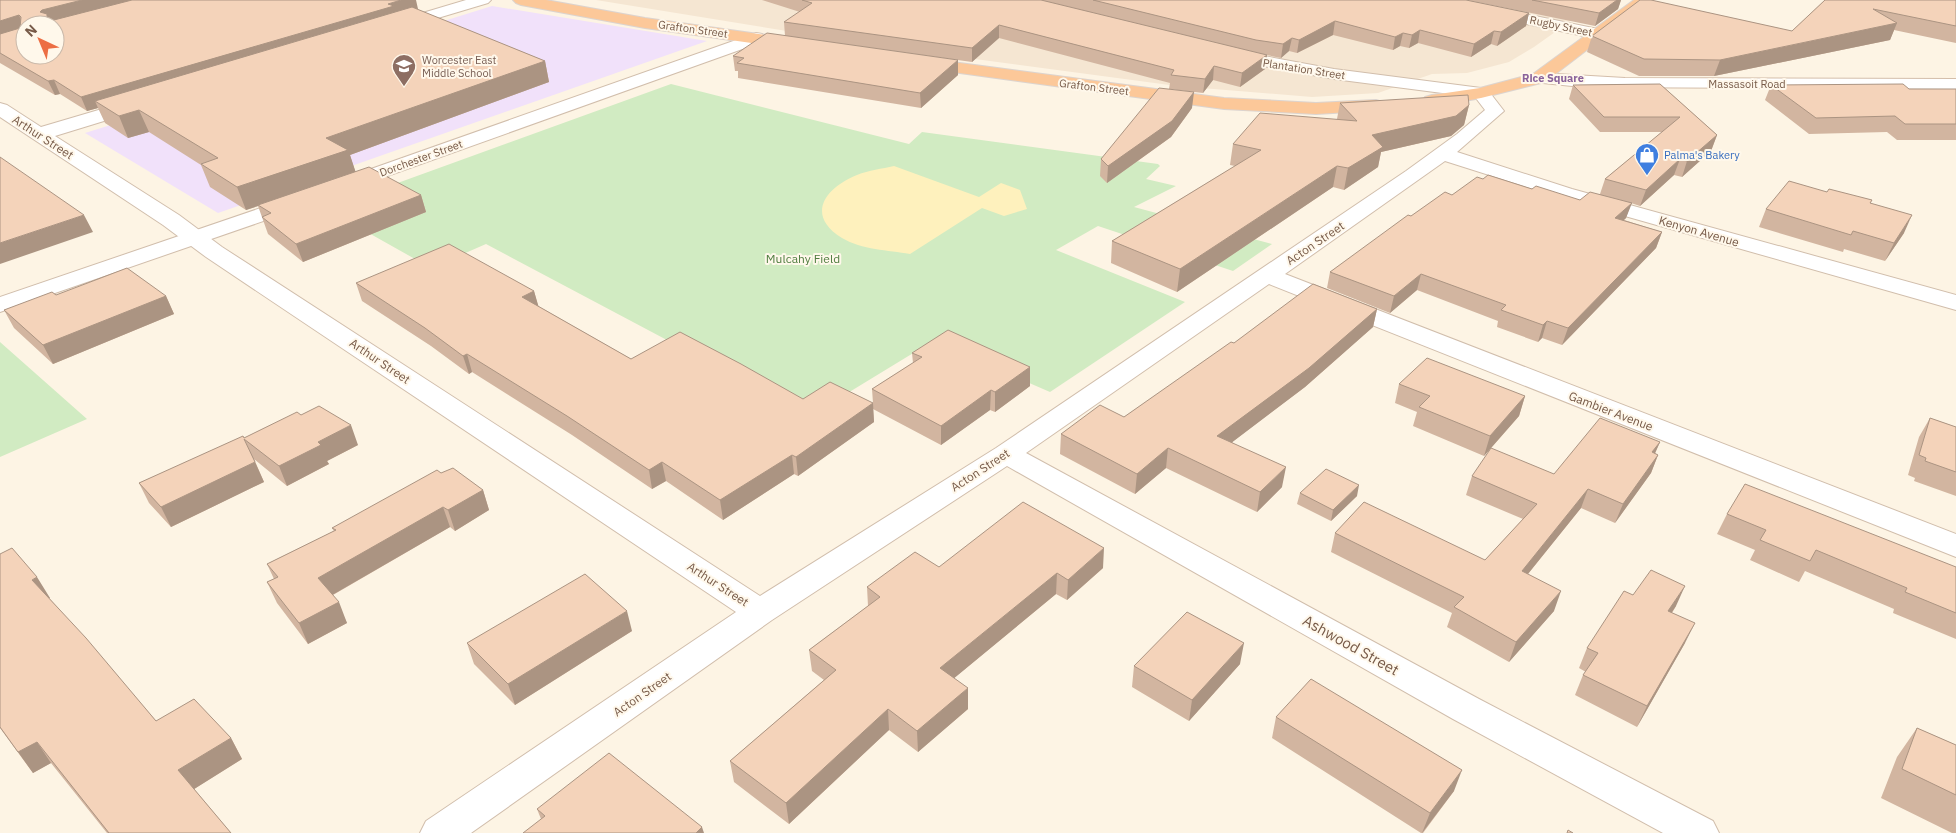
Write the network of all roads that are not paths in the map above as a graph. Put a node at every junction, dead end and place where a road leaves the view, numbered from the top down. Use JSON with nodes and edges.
{"nodes":[{"id":1,"x":483,"y":0,"type":"edge"},
{"id":2,"x":521,"y":0,"type":"edge"},
{"id":3,"x":1436,"y":0,"type":"edge"},
{"id":4,"x":1644,"y":0,"type":"edge"},
{"id":5,"x":378,"y":32,"type":"edge"},
{"id":6,"x":1598,"y":34,"type":"junction"},
{"id":7,"x":756,"y":38,"type":"junction"},
{"id":8,"x":815,"y":47,"type":"edge"},
{"id":9,"x":1213,"y":50,"type":"edge"},
{"id":10,"x":904,"y":60,"type":"edge"},
{"id":11,"x":1539,"y":78,"type":"junction"},
{"id":12,"x":1956,"y":84,"type":"edge"},
{"id":13,"x":1481,"y":93,"type":"junction"},
{"id":14,"x":154,"y":100,"type":"edge"},
{"id":15,"x":1418,"y":103,"type":"edge"},
{"id":16,"x":1396,"y":105,"type":"edge"},
{"id":17,"x":0,"y":109,"type":"edge"},
{"id":18,"x":40,"y":134,"type":"junction"},
{"id":19,"x":1442,"y":154,"type":"junction"},
{"id":20,"x":194,"y":237,"type":"junction"},
{"id":21,"x":1267,"y":275,"type":"junction"},
{"id":22,"x":1956,"y":303,"type":"edge"},
{"id":23,"x":0,"y":305,"type":"edge"},
{"id":24,"x":1006,"y":454,"type":"junction"},
{"id":25,"x":1956,"y":546,"type":"edge"},
{"id":26,"x":760,"y":612,"type":"junction"},
{"id":27,"x":440,"y":833,"type":"edge"},
{"id":28,"x":1699,"y":833,"type":"edge"}],
"edges":[{"from":1,"to":5,"type":"street"},
{"from":2,"to":7,"type":"highway","name":"Grafton Street"},
{"from":3,"to":6,"type":"street","name":"Rugby Street"},
{"from":4,"to":6,"type":"highway"},
{"from":6,"to":11,"type":"highway"},
{"from":7,"to":8,"type":"highway","name":"Grafton Street"},
{"from":7,"to":20,"type":"street","name":"Dorchester Street"},
{"from":9,"to":13,"type":"street","name":"Plantation Street"},
{"from":10,"to":16,"type":"highway","name":"Grafton Street"},
{"from":11,"to":12,"type":"street","name":"Massasoit Road"},
{"from":11,"to":13,"type":"highway"},
{"from":13,"to":15,"type":"highway"},
{"from":13,"to":19,"type":"street","name":"Acton Street"},
{"from":14,"to":18,"type":"street"},
{"from":17,"to":18,"type":"street","name":"Arthur Street"},
{"from":18,"to":20,"type":"street","name":"Arthur Street"},
{"from":19,"to":21,"type":"street","name":"Acton Street"},
{"from":19,"to":22,"type":"street","name":"Kenyon Avenue"},
{"from":20,"to":23,"type":"street","name":"Dorchester Street"},
{"from":20,"to":26,"type":"street","name":"Arthur Street"},
{"from":21,"to":24,"type":"street","name":"Acton Street"},
{"from":21,"to":25,"type":"street","name":"Gambier Avenue"},
{"from":24,"to":26,"type":"street","name":"Acton Street"},
{"from":24,"to":28,"type":"street","name":"Ashwood Street"},
{"from":26,"to":27,"type":"street","name":"Acton Street"}]}
